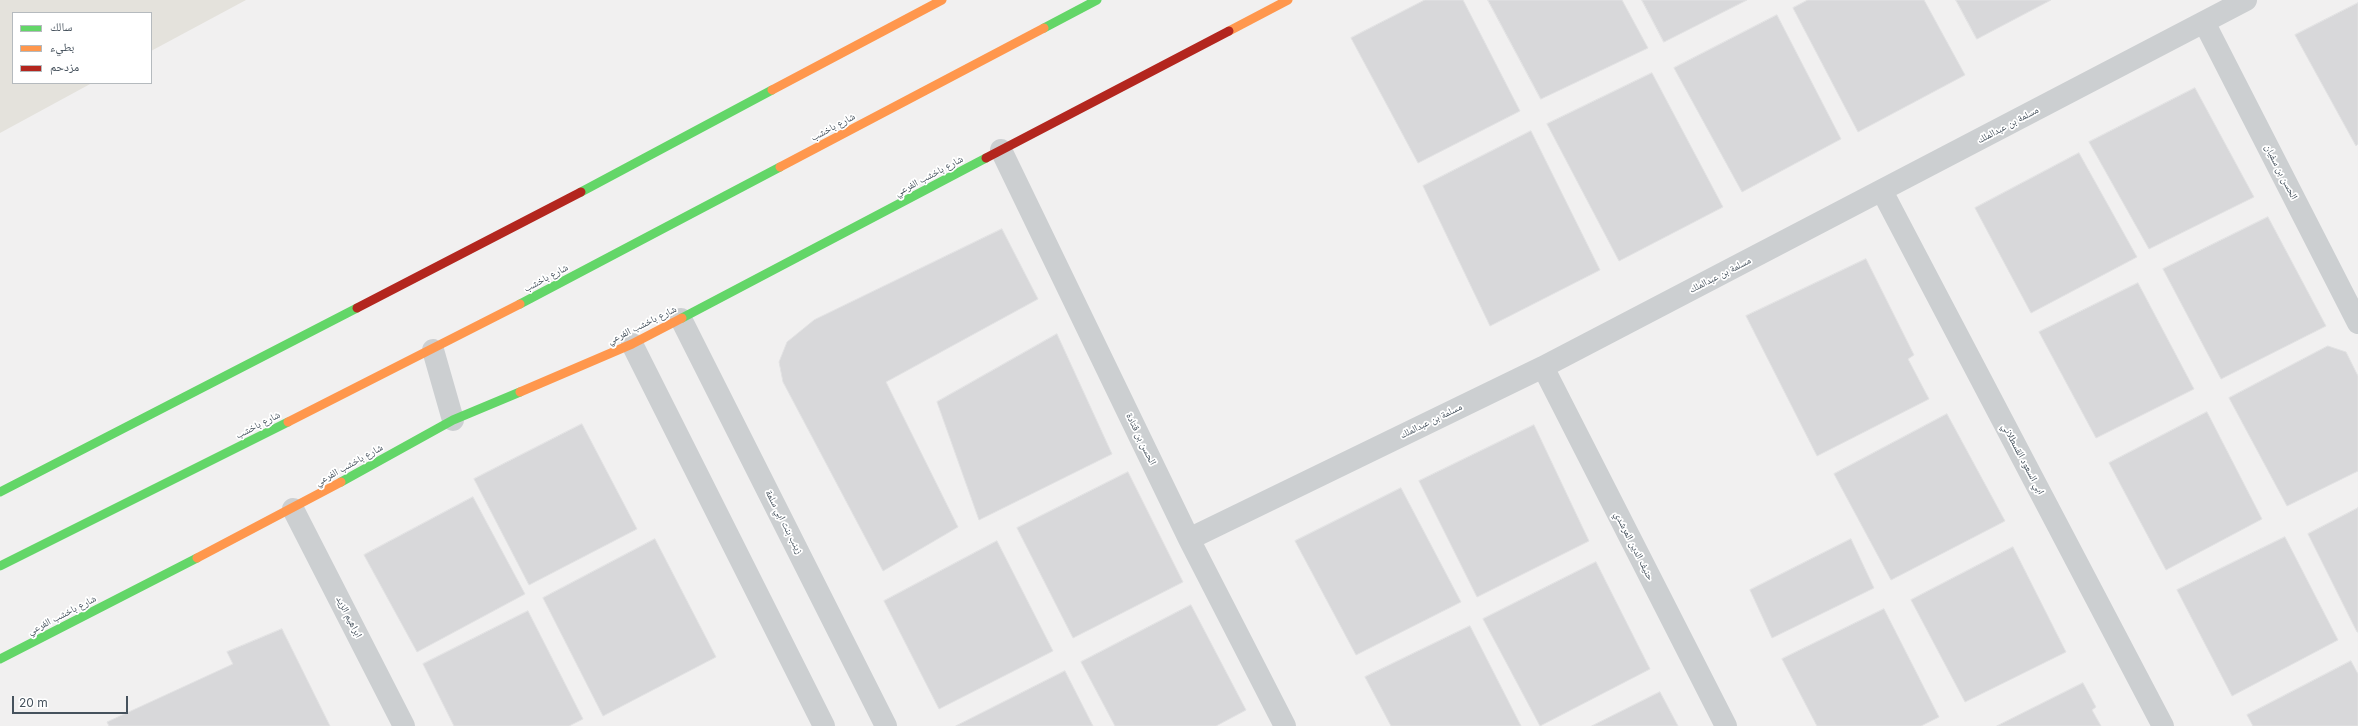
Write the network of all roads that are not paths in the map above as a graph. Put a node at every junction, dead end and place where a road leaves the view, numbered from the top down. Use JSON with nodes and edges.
{"nodes":[{"id":1,"x":942,"y":0,"type":"edge"},
{"id":2,"x":1097,"y":0,"type":"edge"},
{"id":3,"x":1288,"y":0,"type":"edge"},
{"id":4,"x":2246,"y":0,"type":"edge"},
{"id":5,"x":2204,"y":22,"type":"junction"},
{"id":6,"x":1002,"y":150,"type":"junction"},
{"id":7,"x":1882,"y":191,"type":"junction"},
{"id":8,"x":681,"y":319,"type":"junction"},
{"id":9,"x":2358,"y":323,"type":"edge"},
{"id":10,"x":632,"y":344,"type":"junction"},
{"id":11,"x":433,"y":350,"type":"junction"},
{"id":12,"x":1542,"y":367,"type":"junction"},
{"id":13,"x":452,"y":420,"type":"junction"},
{"id":14,"x":0,"y":492,"type":"edge"},
{"id":15,"x":293,"y":509,"type":"junction"},
{"id":16,"x":1189,"y":539,"type":"junction"},
{"id":17,"x":0,"y":566,"type":"edge"},
{"id":18,"x":0,"y":659,"type":"edge"},
{"id":19,"x":404,"y":726,"type":"edge"},
{"id":20,"x":824,"y":726,"type":"edge"},
{"id":21,"x":886,"y":726,"type":"edge"},
{"id":22,"x":1285,"y":726,"type":"edge"},
{"id":23,"x":1726,"y":726,"type":"edge"},
{"id":24,"x":2163,"y":726,"type":"edge"}],
"edges":[{"from":1,"to":14,"type":"main road"},
{"from":2,"to":11,"type":"main road","name":"شارع باخشب"},
{"from":3,"to":6,"type":"main road","name":"شارع باخشب الفرعي"},
{"from":4,"to":5,"type":"street","name":"مسلمة بن عبدالملك"},
{"from":5,"to":7,"type":"street","name":"مسلمة بن عبدالملك"},
{"from":5,"to":9,"type":"street","name":"الحسن بن سفيان"},
{"from":6,"to":8,"type":"main road","name":"شارع باخشب الفرعي"},
{"from":6,"to":16,"type":"street","name":"الحسن بن قتادة"},
{"from":7,"to":12,"type":"street","name":"مسلمة بن عبدالملك"},
{"from":7,"to":24,"type":"street","name":"ابي السعود القسطلاني"},
{"from":8,"to":10,"type":"main road","name":"شارع باخشب الفرعي"},
{"from":8,"to":21,"type":"street","name":"زينب بنت ابي سلمة"},
{"from":10,"to":13,"type":"main road","name":"شارع باخشب الفرعي"},
{"from":10,"to":20,"type":"street"},
{"from":11,"to":13,"type":"street"},
{"from":11,"to":17,"type":"main road","name":"شارع باخشب"},
{"from":12,"to":16,"type":"street","name":"مسلمة بن عبدالملك"},
{"from":12,"to":23,"type":"street","name":"حنيف الدين المرشدي"},
{"from":13,"to":15,"type":"main road","name":"شارع باخشب الفرعي"},
{"from":15,"to":18,"type":"main road","name":"شارع باخشب الفرعي"},
{"from":15,"to":19,"type":"street","name":"ابراهيم الزيد"},
{"from":16,"to":22,"type":"street","name":"الحسن بن قتادة"}]}
